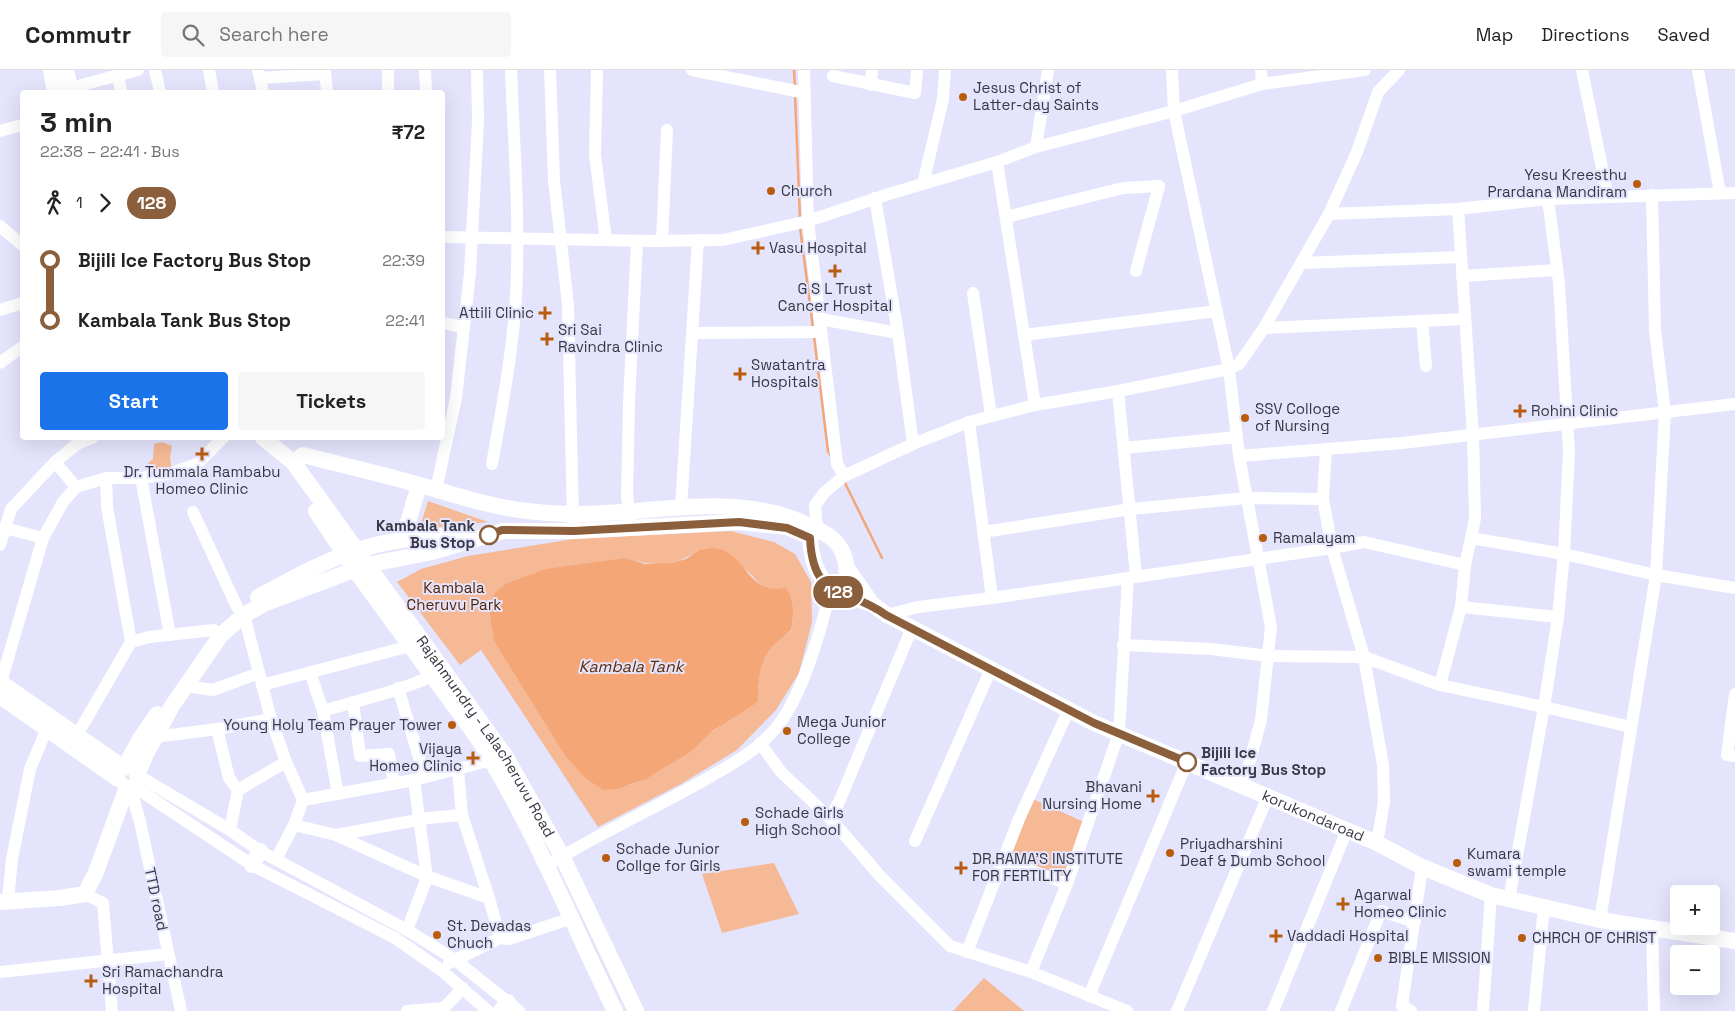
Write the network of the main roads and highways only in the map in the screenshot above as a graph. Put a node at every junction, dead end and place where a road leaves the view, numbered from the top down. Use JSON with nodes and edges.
{"nodes":[{"id":1,"x":50,"y":70,"type":"edge"},
{"id":2,"x":66,"y":70,"type":"edge"},
{"id":3,"x":62,"y":90,"type":"edge"},
{"id":4,"x":63,"y":90,"type":"edge"},
{"id":5,"x":253,"y":440,"type":"edge"},
{"id":6,"x":266,"y":440,"type":"edge"},
{"id":7,"x":293,"y":462,"type":"junction"},
{"id":8,"x":419,"y":485,"type":"junction"},
{"id":9,"x":502,"y":530,"type":"junction"},
{"id":10,"x":813,"y":533,"type":"junction"},
{"id":11,"x":402,"y":539,"type":"junction"},
{"id":12,"x":350,"y":552,"type":"junction"},
{"id":13,"x":361,"y":568,"type":"junction"},
{"id":14,"x":847,"y":568,"type":"junction"},
{"id":15,"x":831,"y":588,"type":"junction"},
{"id":16,"x":872,"y":604,"type":"junction"},
{"id":17,"x":241,"y":611,"type":"junction"},
{"id":18,"x":438,"y":672,"type":"junction"},
{"id":19,"x":0,"y":692,"type":"edge"},
{"id":20,"x":49,"y":723,"type":"junction"},
{"id":21,"x":482,"y":733,"type":"junction"},
{"id":22,"x":128,"y":780,"type":"junction"},
{"id":23,"x":4,"y":901,"type":"edge"},
{"id":24,"x":1735,"y":941,"type":"edge"},
{"id":25,"x":614,"y":964,"type":"junction"},
{"id":26,"x":597,"y":974,"type":"junction"},
{"id":27,"x":615,"y":1011,"type":"edge"},
{"id":28,"x":636,"y":1011,"type":"edge"}],
"edges":[{"from":1,"to":3,"type":"main road"},
{"from":2,"to":4,"type":"main road"},
{"from":5,"to":12,"type":"main road"},
{"from":6,"to":7,"type":"main road","name":"Rajahmundry - Lalacheruvu Road"},
{"from":7,"to":8,"type":"main road"},
{"from":7,"to":12,"type":"main road","name":"Rajahmundry - Lalacheruvu Road"},
{"from":8,"to":10,"type":"main road"},
{"from":8,"to":11,"type":"main road"},
{"from":9,"to":10,"type":"main road"},
{"from":9,"to":11,"type":"main road"},
{"from":9,"to":13,"type":"main road"},
{"from":10,"to":14,"type":"main road","name":"korukondaroad"},
{"from":10,"to":15,"type":"main road"},
{"from":11,"to":12,"type":"main road"},
{"from":12,"to":13,"type":"main road","name":"Rajahmundry - Lalacheruvu Road"},
{"from":12,"to":17,"type":"main road"},
{"from":13,"to":17,"type":"main road"},
{"from":13,"to":18,"type":"main road","name":"Rajahmundry - Lalacheruvu Road"},
{"from":13,"to":18,"type":"main road"},
{"from":14,"to":15,"type":"main road"},
{"from":14,"to":16,"type":"main road","name":"korukondaroad"},
{"from":15,"to":16,"type":"main road"},
{"from":16,"to":24,"type":"main road","name":"korukondaroad"},
{"from":17,"to":22,"type":"main road"},
{"from":17,"to":22,"type":"main road"},
{"from":18,"to":21,"type":"main road","name":"Rajahmundry - Lalacheruvu Road"},
{"from":19,"to":20,"type":"main road"},
{"from":20,"to":22,"type":"main road"},
{"from":20,"to":22,"type":"main road"},
{"from":21,"to":25,"type":"main road","name":"Rajahmundry - Lalacheruvu Road"},
{"from":21,"to":26,"type":"main road"},
{"from":22,"to":23,"type":"main road"},
{"from":25,"to":26,"type":"main road"},
{"from":25,"to":28,"type":"main road","name":"Rajahmundry - Lalacheruvu Road"},
{"from":26,"to":27,"type":"main road"}]}
